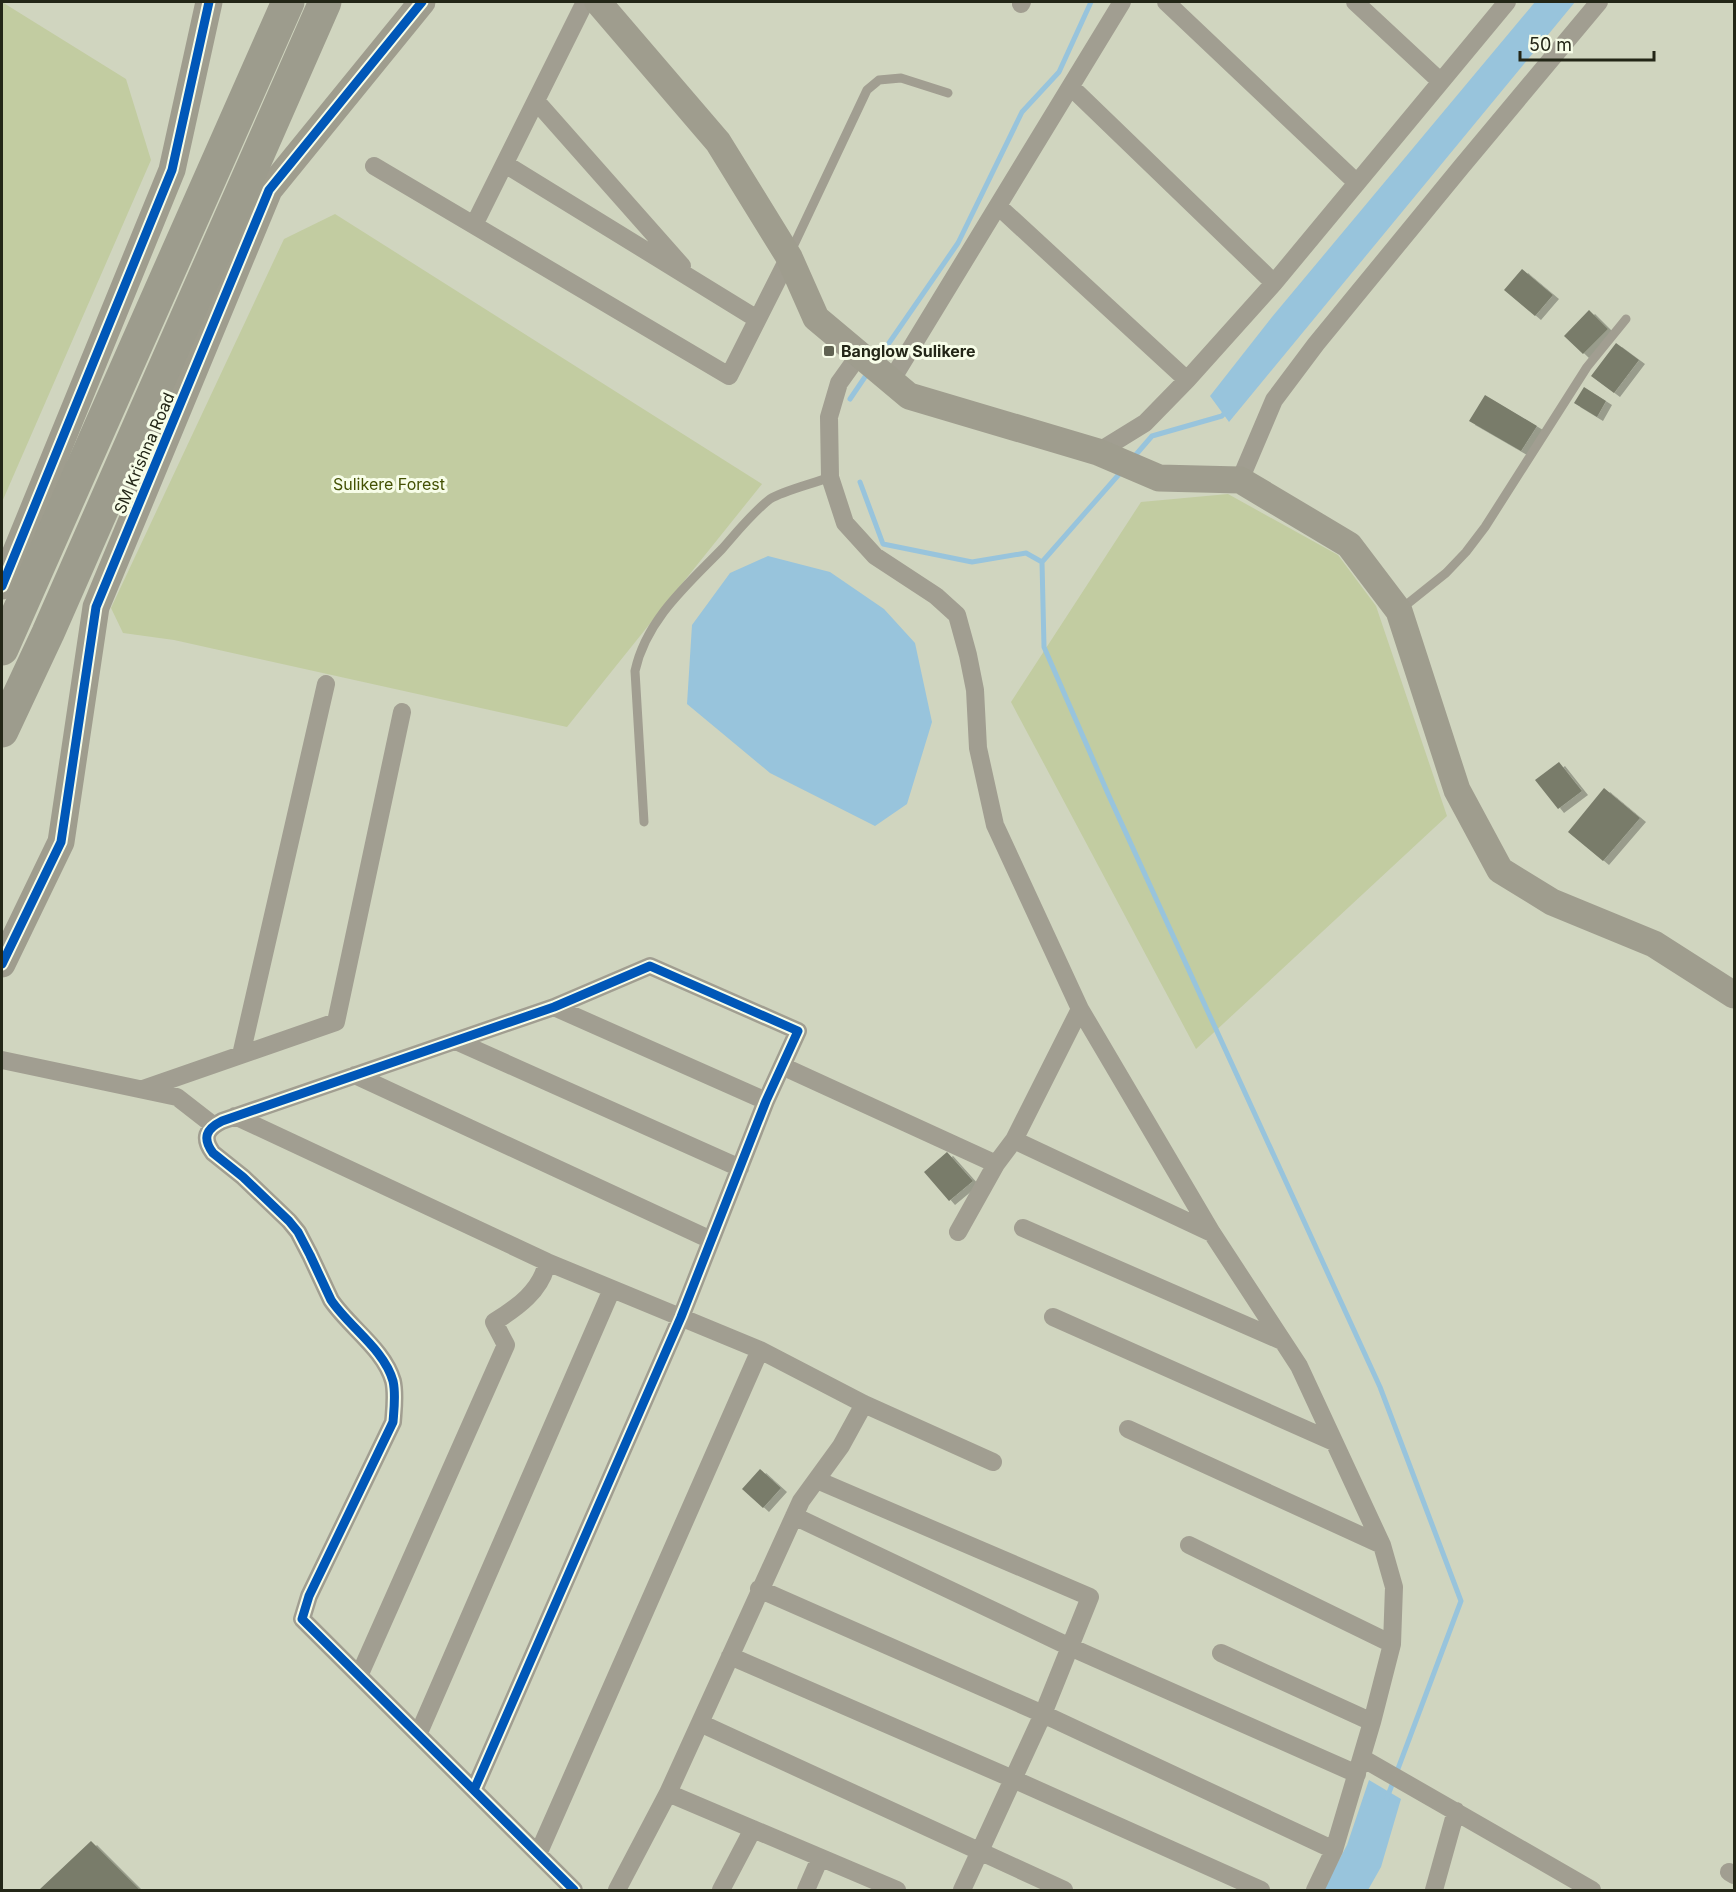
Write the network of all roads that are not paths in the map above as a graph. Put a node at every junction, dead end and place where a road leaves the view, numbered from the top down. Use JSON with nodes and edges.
{"nodes":[{"id":1,"x":209,"y":2,"type":"edge"},
{"id":2,"x":288,"y":2,"type":"edge"},
{"id":3,"x":325,"y":2,"type":"edge"},
{"id":4,"x":422,"y":2,"type":"edge"},
{"id":5,"x":585,"y":2,"type":"edge"},
{"id":6,"x":598,"y":2,"type":"edge"},
{"id":7,"x":1122,"y":2,"type":"edge"},
{"id":8,"x":1166,"y":2,"type":"edge"},
{"id":9,"x":1355,"y":2,"type":"edge"},
{"id":10,"x":1507,"y":2,"type":"edge"},
{"id":11,"x":1599,"y":2,"type":"edge"},
{"id":12,"x":1440,"y":81,"type":"junction"},
{"id":13,"x":1071,"y":87,"type":"junction"},
{"id":14,"x":948,"y":93,"type":"dead end"},
{"id":15,"x":536,"y":101,"type":"junction"},
{"id":16,"x":505,"y":164,"type":"junction"},
{"id":17,"x":374,"y":166,"type":"dead end"},
{"id":18,"x":1357,"y":183,"type":"junction"},
{"id":19,"x":998,"y":206,"type":"junction"},
{"id":20,"x":474,"y":225,"type":"junction"},
{"id":21,"x":789,"y":256,"type":"junction"},
{"id":22,"x":696,"y":282,"type":"junction"},
{"id":23,"x":1274,"y":283,"type":"junction"},
{"id":24,"x":757,"y":319,"type":"junction"},
{"id":25,"x":1626,"y":319,"type":"dead end"},
{"id":26,"x":859,"y":355,"type":"junction"},
{"id":27,"x":1187,"y":380,"type":"junction"},
{"id":28,"x":891,"y":381,"type":"junction"},
{"id":29,"x":1098,"y":453,"type":"junction"},
{"id":30,"x":830,"y":477,"type":"junction"},
{"id":31,"x":1240,"y":480,"type":"junction"},
{"id":32,"x":2,"y":586,"type":"edge"},
{"id":33,"x":1399,"y":610,"type":"junction"},
{"id":34,"x":2,"y":649,"type":"edge"},
{"id":35,"x":326,"y":684,"type":"dead end"},
{"id":36,"x":402,"y":712,"type":"dead end"},
{"id":37,"x":2,"y":731,"type":"edge"},
{"id":38,"x":644,"y":822,"type":"dead end"},
{"id":39,"x":2,"y":964,"type":"edge"},
{"id":40,"x":1734,"y":995,"type":"edge"},
{"id":41,"x":554,"y":1007,"type":"junction"},
{"id":42,"x":1080,"y":1009,"type":"junction"},
{"id":43,"x":456,"y":1041,"type":"junction"},
{"id":44,"x":242,"y":1055,"type":"junction"},
{"id":45,"x":2,"y":1060,"type":"edge"},
{"id":46,"x":782,"y":1066,"type":"junction"},
{"id":47,"x":355,"y":1076,"type":"junction"},
{"id":48,"x":143,"y":1089,"type":"junction"},
{"id":49,"x":766,"y":1101,"type":"junction"},
{"id":50,"x":235,"y":1116,"type":"junction"},
{"id":51,"x":213,"y":1125,"type":"junction"},
{"id":52,"x":1014,"y":1140,"type":"junction"},
{"id":53,"x":996,"y":1164,"type":"junction"},
{"id":54,"x":740,"y":1168,"type":"junction"},
{"id":55,"x":1023,"y":1228,"type":"dead end"},
{"id":56,"x":958,"y":1232,"type":"dead end"},
{"id":57,"x":1212,"y":1233,"type":"junction"},
{"id":58,"x":711,"y":1240,"type":"junction"},
{"id":59,"x":547,"y":1262,"type":"junction"},
{"id":60,"x":612,"y":1289,"type":"junction"},
{"id":61,"x":681,"y":1317,"type":"junction"},
{"id":62,"x":1053,"y":1317,"type":"dead end"},
{"id":63,"x":1282,"y":1341,"type":"junction"},
{"id":64,"x":760,"y":1350,"type":"junction"},
{"id":65,"x":864,"y":1404,"type":"junction"},
{"id":66,"x":1128,"y":1429,"type":"dead end"},
{"id":67,"x":1334,"y":1442,"type":"junction"},
{"id":68,"x":993,"y":1462,"type":"dead end"},
{"id":69,"x":816,"y":1479,"type":"junction"},
{"id":70,"x":794,"y":1516,"type":"junction"},
{"id":71,"x":1189,"y":1545,"type":"dead end"},
{"id":72,"x":1382,"y":1545,"type":"junction"},
{"id":73,"x":759,"y":1589,"type":"junction"},
{"id":74,"x":1392,"y":1644,"type":"junction"},
{"id":75,"x":1070,"y":1647,"type":"junction"},
{"id":76,"x":1221,"y":1653,"type":"dead end"},
{"id":77,"x":730,"y":1656,"type":"junction"},
{"id":78,"x":359,"y":1676,"type":"junction"},
{"id":79,"x":1043,"y":1714,"type":"junction"},
{"id":80,"x":1372,"y":1722,"type":"junction"},
{"id":81,"x":700,"y":1723,"type":"junction"},
{"id":82,"x":418,"y":1735,"type":"junction"},
{"id":83,"x":1359,"y":1766,"type":"junction"},
{"id":84,"x":1013,"y":1779,"type":"junction"},
{"id":85,"x":474,"y":1790,"type":"junction"},
{"id":86,"x":668,"y":1793,"type":"junction"},
{"id":87,"x":1456,"y":1811,"type":"junction"},
{"id":88,"x":753,"y":1829,"type":"junction"},
{"id":89,"x":1334,"y":1850,"type":"junction"},
{"id":90,"x":979,"y":1852,"type":"junction"},
{"id":91,"x":538,"y":1854,"type":"junction"},
{"id":92,"x":820,"y":1858,"type":"junction"},
{"id":93,"x":888,"y":1889,"type":"edge"},
{"id":94,"x":574,"y":1890,"type":"edge"},
{"id":95,"x":617,"y":1890,"type":"edge"},
{"id":96,"x":721,"y":1890,"type":"edge"},
{"id":97,"x":806,"y":1890,"type":"edge"},
{"id":98,"x":962,"y":1890,"type":"edge"},
{"id":99,"x":1064,"y":1890,"type":"edge"},
{"id":100,"x":1261,"y":1890,"type":"edge"},
{"id":101,"x":1315,"y":1890,"type":"edge"},
{"id":102,"x":1434,"y":1890,"type":"edge"},
{"id":103,"x":1592,"y":1890,"type":"edge"}],
"edges":[{"from":1,"to":32,"type":"street"},
{"from":2,"to":34,"type":"highway"},
{"from":3,"to":37,"type":"highway","name":"SM Krishna Road"},
{"from":4,"to":39,"type":"street","name":"SM Krishna Road"},
{"from":5,"to":15,"type":"street"},
{"from":6,"to":21,"type":"street"},
{"from":7,"to":13,"type":"street"},
{"from":8,"to":18,"type":"street"},
{"from":9,"to":12,"type":"street"},
{"from":10,"to":12,"type":"street"},
{"from":11,"to":31,"type":"street"},
{"from":12,"to":18,"type":"street"},
{"from":13,"to":19,"type":"street"},
{"from":13,"to":23,"type":"street"},
{"from":14,"to":21,"type":"lane"},
{"from":15,"to":16,"type":"street"},
{"from":15,"to":22,"type":"street"},
{"from":16,"to":20,"type":"street"},
{"from":16,"to":22,"type":"street"},
{"from":17,"to":20,"type":"street"},
{"from":18,"to":23,"type":"street"},
{"from":19,"to":27,"type":"street"},
{"from":19,"to":28,"type":"street"},
{"from":20,"to":24,"type":"street"},
{"from":21,"to":24,"type":"street"},
{"from":21,"to":26,"type":"street"},
{"from":22,"to":24,"type":"street"},
{"from":23,"to":27,"type":"street"},
{"from":25,"to":33,"type":"lane"},
{"from":26,"to":28,"type":"street"},
{"from":26,"to":30,"type":"street"},
{"from":27,"to":29,"type":"street"},
{"from":28,"to":29,"type":"street"},
{"from":29,"to":31,"type":"street"},
{"from":30,"to":38,"type":"lane"},
{"from":30,"to":42,"type":"street"},
{"from":31,"to":33,"type":"street"},
{"from":33,"to":40,"type":"street"},
{"from":35,"to":44,"type":"street"},
{"from":36,"to":44,"type":"street"},
{"from":41,"to":43,"type":"street"},
{"from":41,"to":46,"type":"street"},
{"from":41,"to":49,"type":"street"},
{"from":42,"to":52,"type":"street"},
{"from":42,"to":57,"type":"street"},
{"from":43,"to":47,"type":"street"},
{"from":43,"to":54,"type":"street"},
{"from":44,"to":48,"type":"street"},
{"from":45,"to":48,"type":"street"},
{"from":46,"to":49,"type":"street"},
{"from":46,"to":53,"type":"street"},
{"from":47,"to":50,"type":"street"},
{"from":47,"to":58,"type":"street"},
{"from":48,"to":51,"type":"street"},
{"from":49,"to":54,"type":"street"},
{"from":50,"to":51,"type":"street"},
{"from":50,"to":59,"type":"street"},
{"from":51,"to":78,"type":"street"},
{"from":52,"to":53,"type":"street"},
{"from":52,"to":57,"type":"street"},
{"from":53,"to":56,"type":"street"},
{"from":54,"to":58,"type":"street"},
{"from":55,"to":63,"type":"street"},
{"from":57,"to":63,"type":"street"},
{"from":58,"to":61,"type":"street"},
{"from":59,"to":60,"type":"street"},
{"from":59,"to":78,"type":"street"},
{"from":60,"to":61,"type":"street"},
{"from":60,"to":82,"type":"street"},
{"from":61,"to":64,"type":"street"},
{"from":61,"to":85,"type":"street"},
{"from":62,"to":67,"type":"street"},
{"from":63,"to":67,"type":"street"},
{"from":64,"to":65,"type":"street"},
{"from":64,"to":91,"type":"street"},
{"from":65,"to":68,"type":"street"},
{"from":65,"to":69,"type":"street"},
{"from":66,"to":72,"type":"street"},
{"from":67,"to":72,"type":"street"},
{"from":69,"to":70,"type":"street"},
{"from":69,"to":75,"type":"street"},
{"from":70,"to":73,"type":"street"},
{"from":70,"to":75,"type":"street"},
{"from":71,"to":74,"type":"street"},
{"from":72,"to":74,"type":"street"},
{"from":73,"to":77,"type":"street"},
{"from":73,"to":79,"type":"street"},
{"from":74,"to":80,"type":"street"},
{"from":75,"to":79,"type":"street"},
{"from":75,"to":83,"type":"street"},
{"from":76,"to":80,"type":"street"},
{"from":77,"to":81,"type":"street"},
{"from":77,"to":84,"type":"street"},
{"from":78,"to":82,"type":"street"},
{"from":79,"to":84,"type":"street"},
{"from":79,"to":89,"type":"street"},
{"from":80,"to":83,"type":"street"},
{"from":81,"to":86,"type":"street"},
{"from":81,"to":90,"type":"street"},
{"from":82,"to":85,"type":"street"},
{"from":83,"to":87,"type":"street"},
{"from":83,"to":89,"type":"street"},
{"from":84,"to":90,"type":"street"},
{"from":84,"to":100,"type":"street"},
{"from":85,"to":91,"type":"street"},
{"from":86,"to":88,"type":"street"},
{"from":86,"to":95,"type":"street"},
{"from":87,"to":102,"type":"street"},
{"from":87,"to":103,"type":"street"},
{"from":88,"to":92,"type":"street"},
{"from":88,"to":96,"type":"street"},
{"from":89,"to":101,"type":"street"},
{"from":90,"to":98,"type":"street"},
{"from":90,"to":99,"type":"street"},
{"from":91,"to":94,"type":"street"},
{"from":92,"to":93,"type":"street"},
{"from":92,"to":97,"type":"street"}]}
